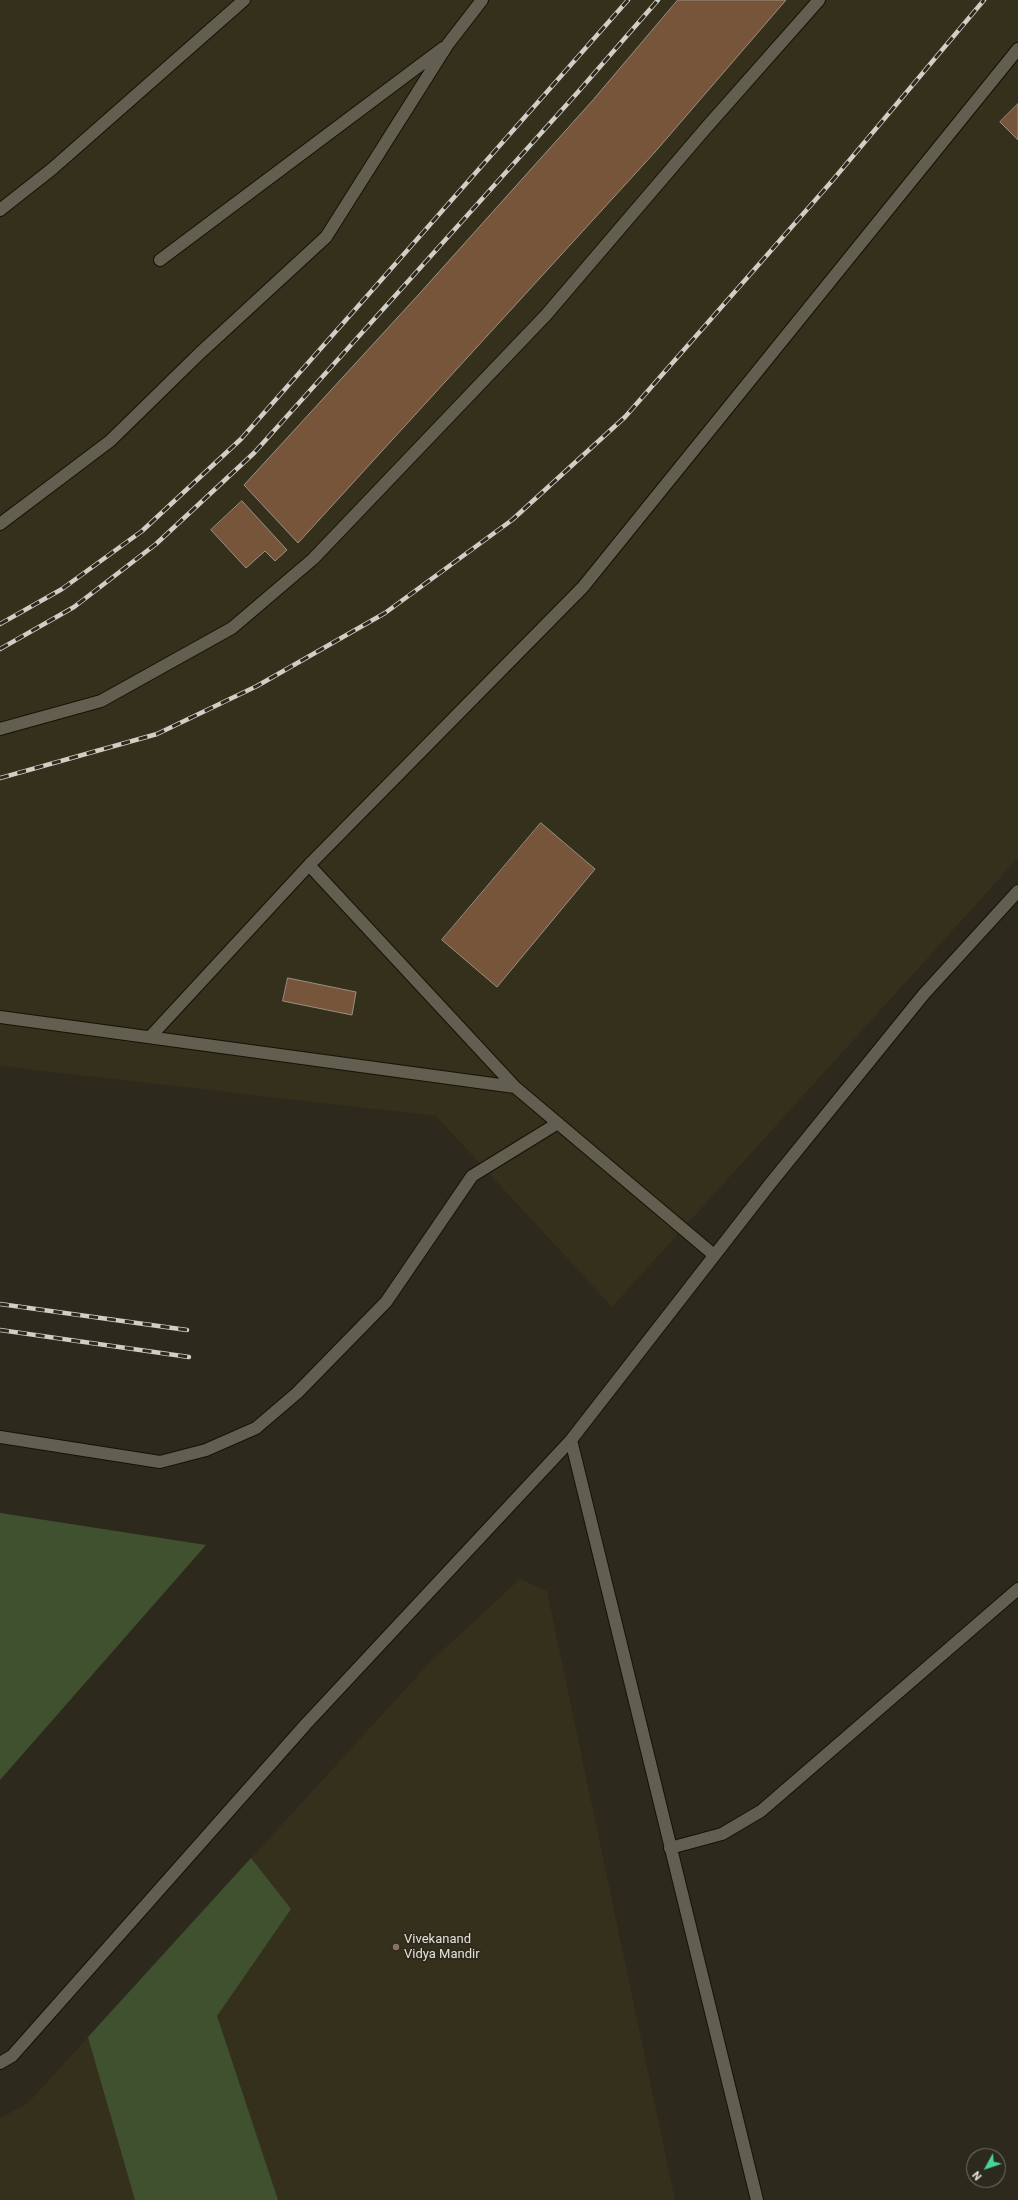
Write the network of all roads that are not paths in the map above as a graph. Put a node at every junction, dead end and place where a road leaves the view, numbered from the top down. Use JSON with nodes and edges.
{"nodes":[{"id":1,"x":244,"y":0,"type":"edge"},
{"id":2,"x":482,"y":0,"type":"edge"},
{"id":3,"x":819,"y":0,"type":"edge"},
{"id":4,"x":448,"y":44,"type":"junction"},
{"id":5,"x":1018,"y":49,"type":"edge"},
{"id":6,"x":0,"y":210,"type":"edge"},
{"id":7,"x":160,"y":260,"type":"dead end"},
{"id":8,"x":0,"y":524,"type":"edge"},
{"id":9,"x":0,"y":728,"type":"edge"},
{"id":10,"x":309,"y":865,"type":"junction"},
{"id":11,"x":1018,"y":891,"type":"edge"},
{"id":12,"x":0,"y":1017,"type":"edge"},
{"id":13,"x":150,"y":1037,"type":"junction"},
{"id":14,"x":515,"y":1087,"type":"junction"},
{"id":15,"x":558,"y":1124,"type":"junction"},
{"id":16,"x":714,"y":1255,"type":"junction"},
{"id":17,"x":0,"y":1437,"type":"edge"},
{"id":18,"x":571,"y":1440,"type":"junction"},
{"id":19,"x":1018,"y":1589,"type":"edge"},
{"id":20,"x":670,"y":1848,"type":"junction"},
{"id":21,"x":0,"y":2063,"type":"edge"},
{"id":22,"x":757,"y":2200,"type":"edge"}],
"edges":[{"from":1,"to":6,"type":"street"},
{"from":2,"to":4,"type":"street"},
{"from":3,"to":9,"type":"street"},
{"from":4,"to":7,"type":"street"},
{"from":4,"to":8,"type":"street"},
{"from":5,"to":10,"type":"street"},
{"from":10,"to":13,"type":"street"},
{"from":10,"to":14,"type":"street"},
{"from":11,"to":16,"type":"street"},
{"from":12,"to":13,"type":"street"},
{"from":13,"to":14,"type":"street"},
{"from":14,"to":15,"type":"street"},
{"from":15,"to":16,"type":"street"},
{"from":15,"to":17,"type":"street"},
{"from":16,"to":18,"type":"street"},
{"from":18,"to":20,"type":"street"},
{"from":18,"to":21,"type":"street"},
{"from":19,"to":20,"type":"street"},
{"from":20,"to":22,"type":"street"}]}
